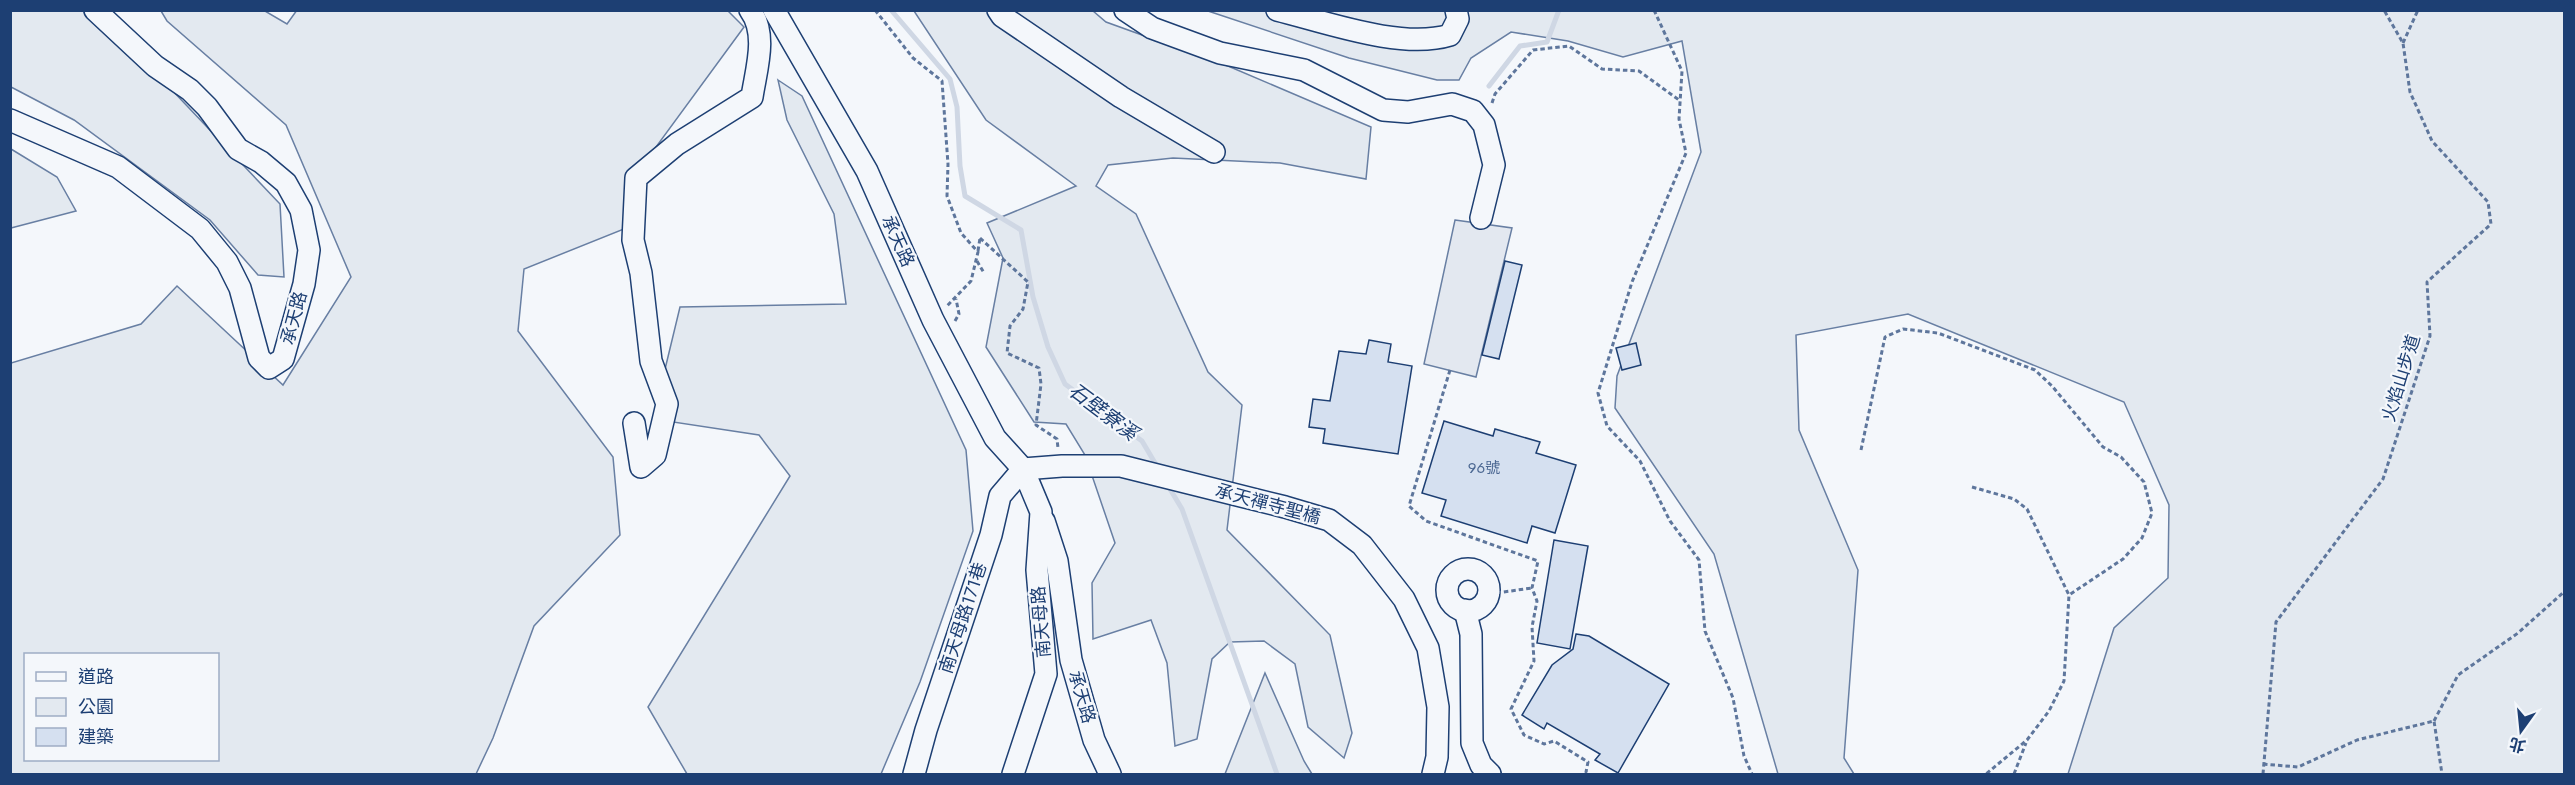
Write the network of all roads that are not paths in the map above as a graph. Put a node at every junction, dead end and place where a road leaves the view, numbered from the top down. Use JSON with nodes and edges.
{"nodes":[{"id":1,"x":95,"y":10,"type":"edge"},
{"id":2,"x":750,"y":10,"type":"edge"},
{"id":3,"x":774,"y":10,"type":"edge"},
{"id":4,"x":998,"y":10,"type":"edge"},
{"id":5,"x":1125,"y":10,"type":"edge"},
{"id":6,"x":1277,"y":10,"type":"edge"},
{"id":7,"x":1456,"y":10,"type":"edge"},
{"id":8,"x":10,"y":120,"type":"edge"},
{"id":9,"x":1214,"y":152,"type":"dead end"},
{"id":10,"x":1481,"y":218,"type":"dead end"},
{"id":11,"x":634,"y":423,"type":"dead end"},
{"id":12,"x":1023,"y":469,"type":"junction"},
{"id":13,"x":1041,"y":512,"type":"junction"},
{"id":14,"x":1465,"y":610,"type":"junction"},
{"id":15,"x":914,"y":774,"type":"edge"},
{"id":16,"x":1013,"y":774,"type":"edge"},
{"id":17,"x":1110,"y":774,"type":"edge"},
{"id":18,"x":1433,"y":774,"type":"edge"},
{"id":19,"x":1490,"y":774,"type":"edge"}],
"edges":[{"from":1,"to":8,"type":"street","name":"承天路"},
{"from":2,"to":11,"type":"street"},
{"from":3,"to":12,"type":"street","name":"承天路"},
{"from":4,"to":9,"type":"street"},
{"from":5,"to":10,"type":"street"},
{"from":6,"to":7,"type":"street"},
{"from":12,"to":13,"type":"street","name":"南天母路"},
{"from":12,"to":15,"type":"street","name":"南天母路171巷"},
{"from":12,"to":18,"type":"street","name":"承天禪寺聖橋"},
{"from":13,"to":16,"type":"street","name":"南天母路"},
{"from":13,"to":17,"type":"street","name":"承天路"},
{"from":14,"to":14,"type":"street"},
{"from":14,"to":19,"type":"street"}]}
